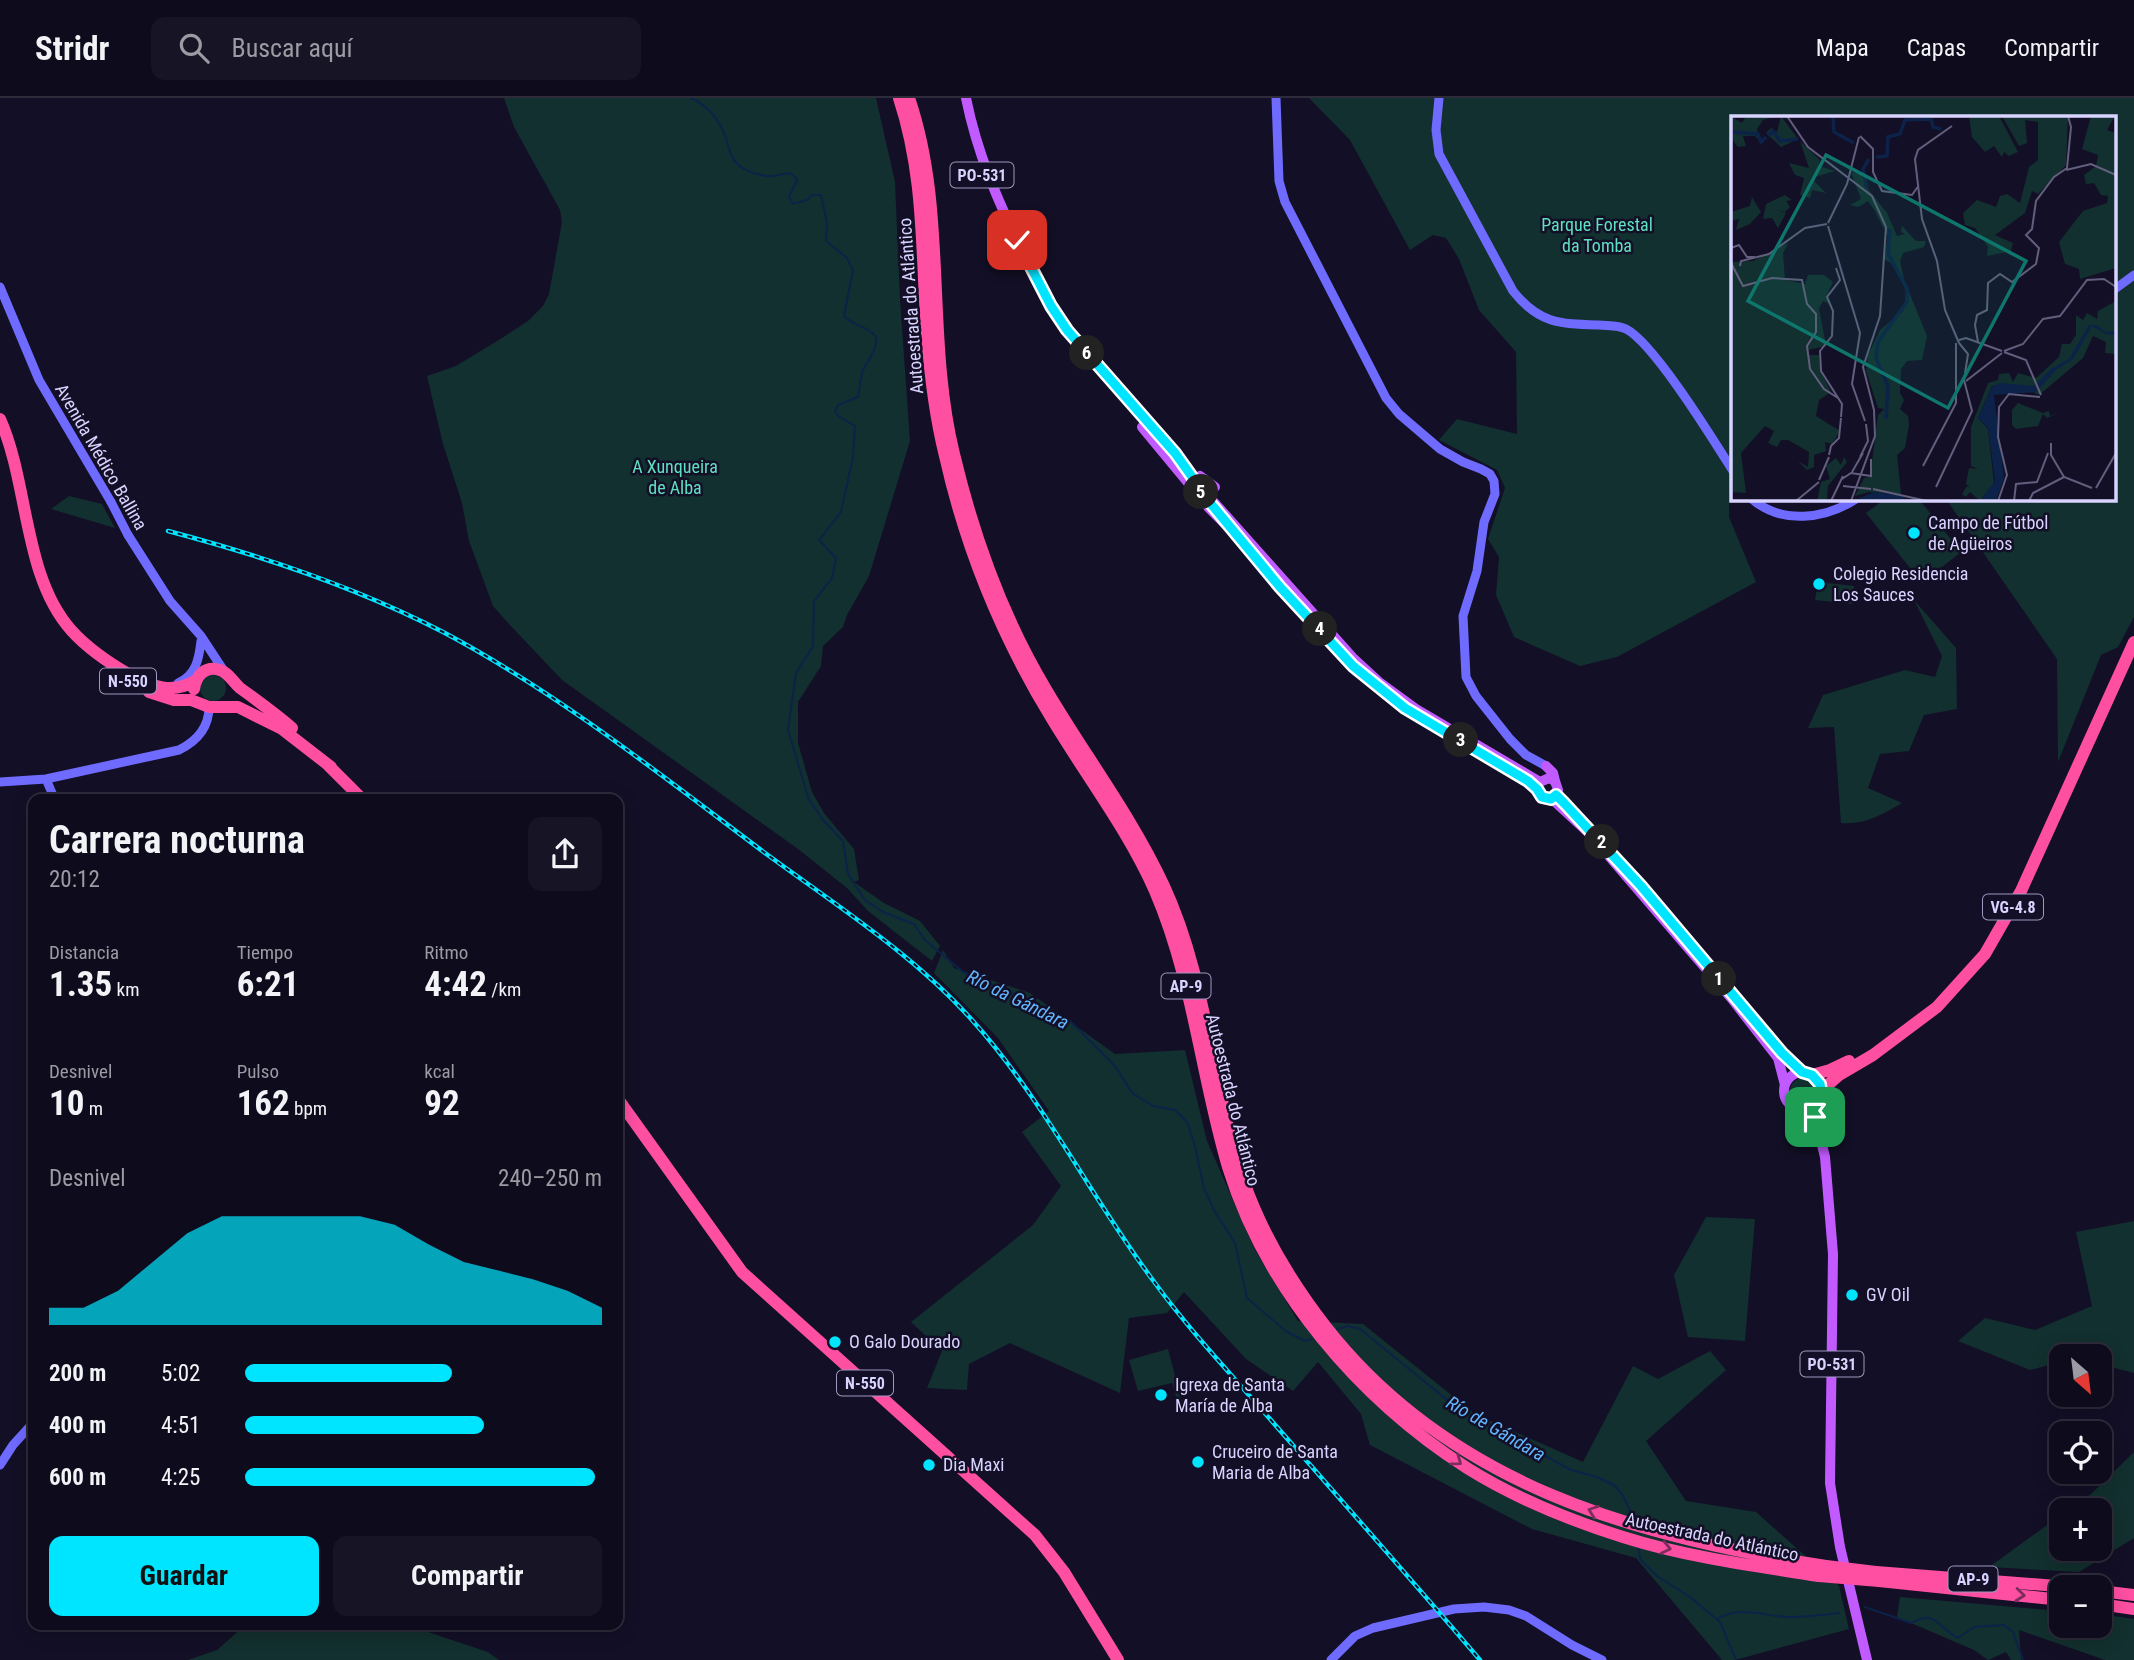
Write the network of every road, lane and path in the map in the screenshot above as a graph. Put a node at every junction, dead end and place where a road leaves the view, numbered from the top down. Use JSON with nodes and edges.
{"nodes":[{"id":1,"x":899,"y":98,"type":"edge"},
{"id":2,"x":909,"y":98,"type":"edge"},
{"id":3,"x":963,"y":98,"type":"edge"},
{"id":4,"x":1276,"y":98,"type":"edge"},
{"id":5,"x":1438,"y":98,"type":"edge"},
{"id":6,"x":2134,"y":275,"type":"edge"},
{"id":7,"x":0,"y":287,"type":"edge"},
{"id":8,"x":2116,"y":288,"type":"edge"},
{"id":9,"x":0,"y":419,"type":"edge"},
{"id":10,"x":1158,"y":447,"type":"junction"},
{"id":11,"x":1731,"y":468,"type":"edge"},
{"id":12,"x":1197,"y":478,"type":"junction"},
{"id":13,"x":1754,"y":500,"type":"edge"},
{"id":14,"x":1854,"y":500,"type":"edge"},
{"id":15,"x":1230,"y":529,"type":"junction"},
{"id":16,"x":70,"y":629,"type":"junction"},
{"id":17,"x":195,"y":630,"type":"junction"},
{"id":18,"x":201,"y":641,"type":"junction"},
{"id":19,"x":2134,"y":642,"type":"edge"},
{"id":20,"x":2134,"y":656,"type":"edge"},
{"id":21,"x":227,"y":675,"type":"junction"},
{"id":22,"x":199,"y":677,"type":"junction"},
{"id":23,"x":160,"y":687,"type":"junction"},
{"id":24,"x":211,"y":706,"type":"junction"},
{"id":25,"x":2083,"y":755,"type":"junction"},
{"id":26,"x":1546,"y":766,"type":"joint"},
{"id":27,"x":331,"y":767,"type":"junction"},
{"id":28,"x":46,"y":779,"type":"junction"},
{"id":29,"x":0,"y":782,"type":"edge"},
{"id":30,"x":1549,"y":788,"type":"junction"},
{"id":31,"x":52,"y":794,"type":"edge"},
{"id":32,"x":357,"y":794,"type":"edge"},
{"id":33,"x":1905,"y":1031,"type":"junction"},
{"id":34,"x":1807,"y":1074,"type":"junction"},
{"id":35,"x":1785,"y":1085,"type":"junction"},
{"id":36,"x":1820,"y":1096,"type":"junction"},
{"id":37,"x":623,"y":1106,"type":"edge"},
{"id":38,"x":1801,"y":1110,"type":"junction"},
{"id":39,"x":1827,"y":1180,"type":"junction"},
{"id":40,"x":28,"y":1428,"type":"edge"},
{"id":41,"x":0,"y":1465,"type":"edge"},
{"id":42,"x":1823,"y":1571,"type":"junction"},
{"id":43,"x":1877,"y":1577,"type":"junction"},
{"id":44,"x":2049,"y":1586,"type":"edge"},
{"id":45,"x":2112,"y":1592,"type":"edge"},
{"id":46,"x":2134,"y":1595,"type":"edge"},
{"id":47,"x":2049,"y":1598,"type":"edge"},
{"id":48,"x":2112,"y":1606,"type":"edge"},
{"id":49,"x":2134,"y":1609,"type":"edge"},
{"id":50,"x":1118,"y":1660,"type":"edge"},
{"id":51,"x":1331,"y":1660,"type":"edge"},
{"id":52,"x":1602,"y":1660,"type":"edge"},
{"id":53,"x":1867,"y":1660,"type":"edge"}],
"edges":[{"from":1,"to":42,"type":"highway","name":"Autoestrada do Atlántico","number":"AP-9","one_way":true},
{"from":42,"to":2,"type":"highway","name":"Autoestrada do Atlántico","number":"AP-9","one_way":true},
{"from":3,"to":10,"type":"main road","number":"PO-531"},
{"from":3,"to":12,"type":"main road","number":"PO-531"},
{"from":4,"to":26,"type":"street"},
{"from":5,"to":11,"type":"street"},
{"from":6,"to":8,"type":"street"},
{"from":7,"to":17,"type":"street","name":"Avenida Médico Ballina","bridge":true},
{"from":9,"to":16,"type":"highway","number":"N-550"},
{"from":10,"to":12,"type":"main road"},
{"from":10,"to":15,"type":"main road","number":"PO-531"},
{"from":12,"to":15,"type":"main road"},
{"from":12,"to":30,"type":"main road","number":"PO-531"},
{"from":13,"to":14,"type":"street"},
{"from":15,"to":30,"type":"main road","number":"PO-531"},
{"from":16,"to":23,"type":"highway","number":"N-550"},
{"from":16,"to":24,"type":"highway","number":"N-550"},
{"from":17,"to":18,"type":"street","name":"Avenida Médico Ballina"},
{"from":17,"to":21,"type":"street","name":"Avenida Médico Ballina"},
{"from":18,"to":22,"type":"street","name":"Avenida Médico Ballina"},
{"from":18,"to":23,"type":"street"},
{"from":19,"to":25,"type":"highway","number":"VG-4.8"},
{"from":20,"to":25,"type":"highway"},
{"from":21,"to":22,"type":"highway","number":"N-550"},
{"from":21,"to":24,"type":"highway"},
{"from":21,"to":27,"type":"highway","number":"N-550"},
{"from":22,"to":23,"type":"highway","number":"N-550"},
{"from":22,"to":24,"type":"highway"},
{"from":24,"to":27,"type":"highway","number":"N-550"},
{"from":24,"to":28,"type":"street"},
{"from":25,"to":33,"type":"highway","number":"VG-4.8"},
{"from":26,"to":30,"type":"main road"},
{"from":27,"to":32,"type":"highway","number":"N-550"},
{"from":28,"to":29,"type":"street"},
{"from":28,"to":31,"type":"street"},
{"from":30,"to":34,"type":"main road","number":"PO-531"},
{"from":30,"to":35,"type":"main road","number":"PO-531"},
{"from":33,"to":34,"type":"highway","number":"VG-4.8"},
{"from":33,"to":36,"type":"highway","number":"VG-4.8"},
{"from":34,"to":35,"type":"main road"},
{"from":34,"to":36,"type":"main road","number":"PO-531"},
{"from":35,"to":38,"type":"main road","number":"PO-531"},
{"from":36,"to":38,"type":"main road"},
{"from":36,"to":39,"type":"main road","number":"PO-531"},
{"from":37,"to":50,"type":"highway","number":"N-550"},
{"from":38,"to":39,"type":"main road","number":"PO-531"},
{"from":39,"to":53,"type":"main road","number":"PO-531"},
{"from":40,"to":41,"type":"street"},
{"from":42,"to":43,"type":"highway","name":"Autoestrada do Atlántico","number":"AP-9","bridge":true},
{"from":43,"to":44,"type":"highway","name":"Autoestrada do Atlántico","number":"AP-9"},
{"from":43,"to":47,"type":"highway","name":"Autoestrada do Atlántico","number":"AP-9","one_way":true},
{"from":45,"to":46,"type":"highway"},
{"from":48,"to":49,"type":"highway"},
{"from":51,"to":52,"type":"street"}]}
